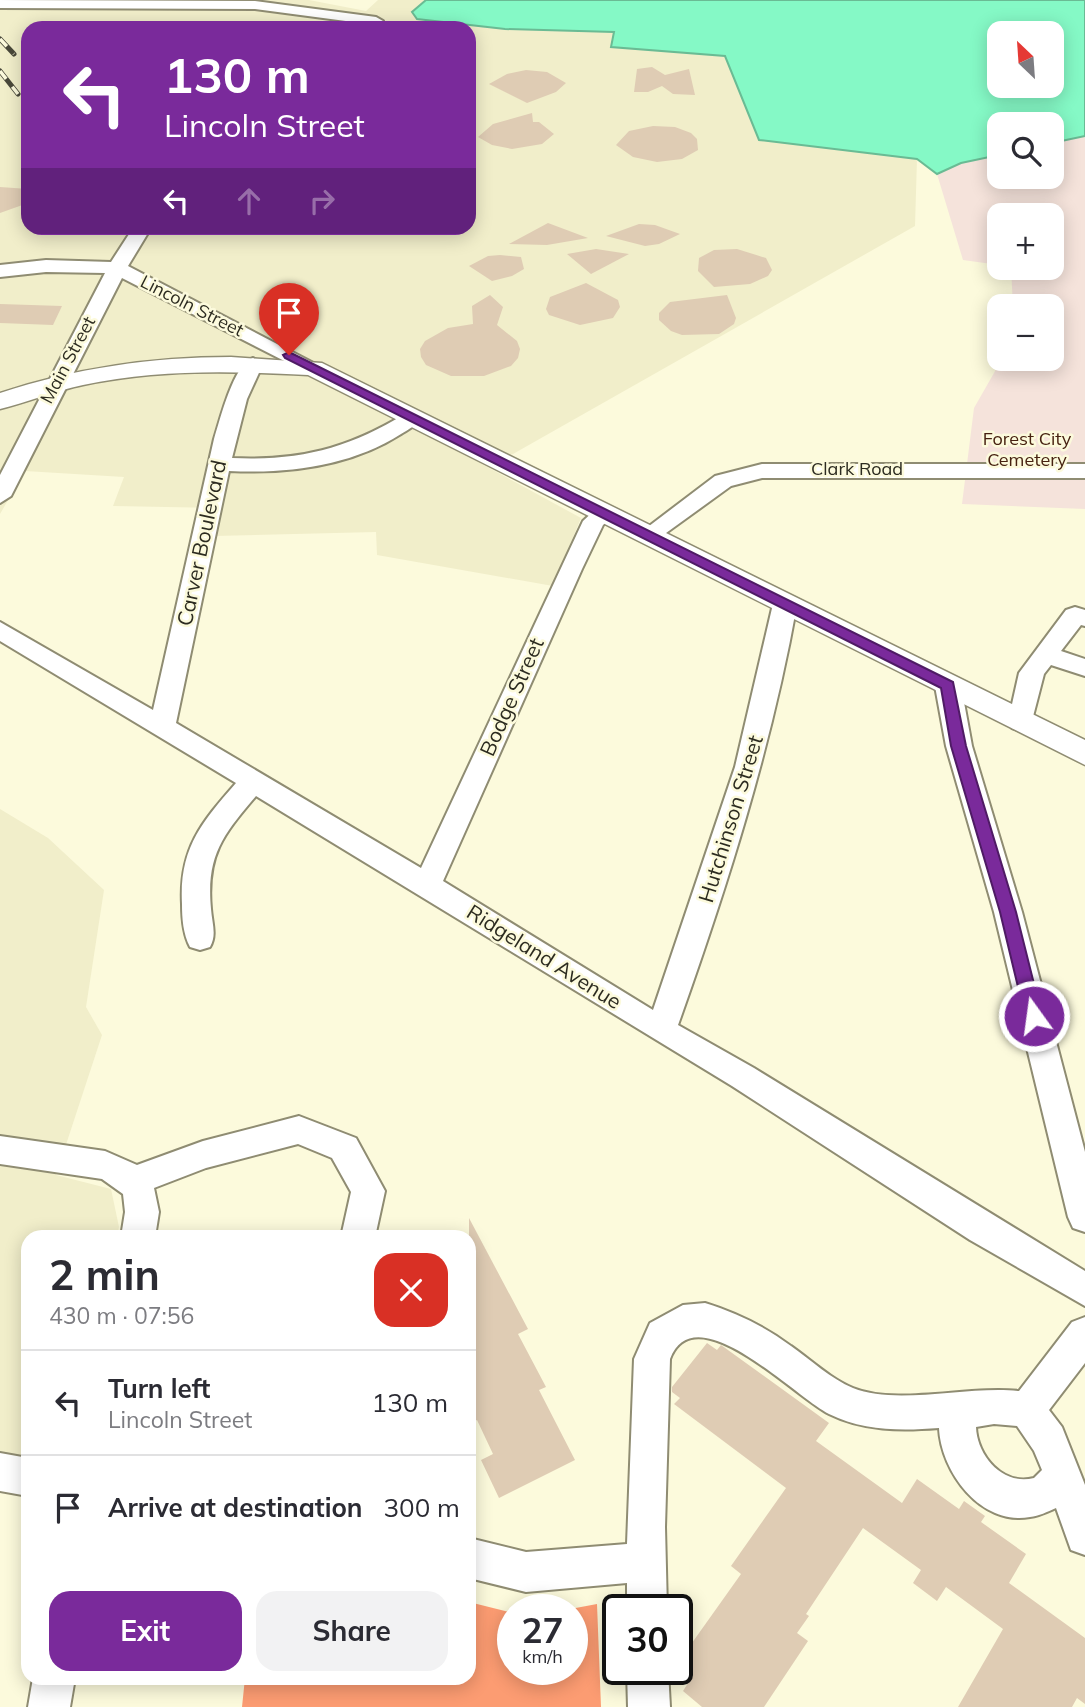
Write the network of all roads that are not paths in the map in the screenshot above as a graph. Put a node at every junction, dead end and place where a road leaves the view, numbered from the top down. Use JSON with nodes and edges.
{"nodes":[{"id":1,"x":58,"y":2,"type":"edge"},
{"id":2,"x":0,"y":4,"type":"edge"},
{"id":3,"x":45,"y":18,"type":"dead end"},
{"id":4,"x":377,"y":20,"type":"edge"},
{"id":5,"x":138,"y":235,"type":"edge"},
{"id":6,"x":117,"y":268,"type":"junction"},
{"id":7,"x":0,"y":271,"type":"edge"},
{"id":8,"x":253,"y":364,"type":"junction"},
{"id":9,"x":313,"y":368,"type":"junction"},
{"id":10,"x":57,"y":381,"type":"junction"},
{"id":11,"x":0,"y":401,"type":"edge"},
{"id":12,"x":412,"y":418,"type":"junction"},
{"id":13,"x":220,"y":464,"type":"junction"},
{"id":14,"x":1085,"y":471,"type":"edge"},
{"id":15,"x":0,"y":496,"type":"edge"},
{"id":16,"x":604,"y":514,"type":"junction"},
{"id":17,"x":647,"y":536,"type":"junction"},
{"id":18,"x":785,"y":604,"type":"junction"},
{"id":19,"x":1085,"y":618,"type":"edge"},
{"id":20,"x":0,"y":630,"type":"edge"},
{"id":21,"x":1046,"y":656,"type":"junction"},
{"id":22,"x":1085,"y":667,"type":"edge"},
{"id":23,"x":948,"y":685,"type":"junction"},
{"id":24,"x":1021,"y":722,"type":"junction"},
{"id":25,"x":162,"y":726,"type":"junction"},
{"id":26,"x":1085,"y":754,"type":"edge"},
{"id":27,"x":253,"y":782,"type":"junction"},
{"id":28,"x":427,"y":884,"type":"junction"},
{"id":29,"x":200,"y":939,"type":"dead end"},
{"id":30,"x":661,"y":1030,"type":"junction"},
{"id":31,"x":0,"y":1150,"type":"edge"},
{"id":32,"x":134,"y":1181,"type":"junction"},
{"id":33,"x":1085,"y":1217,"type":"edge"},
{"id":34,"x":140,"y":1230,"type":"edge"},
{"id":35,"x":360,"y":1230,"type":"edge"},
{"id":36,"x":1085,"y":1290,"type":"edge"},
{"id":37,"x":1085,"y":1334,"type":"edge"},
{"id":38,"x":964,"y":1409,"type":"junction"},
{"id":39,"x":1027,"y":1410,"type":"junction"},
{"id":40,"x":0,"y":1472,"type":"edge"},
{"id":41,"x":1062,"y":1474,"type":"junction"},
{"id":42,"x":21,"y":1475,"type":"edge"},
{"id":43,"x":1085,"y":1536,"type":"edge"},
{"id":44,"x":476,"y":1560,"type":"edge"},
{"id":45,"x":646,"y":1562,"type":"junction"},
{"id":46,"x":647,"y":1594,"type":"edge"},
{"id":47,"x":53,"y":1685,"type":"edge"},
{"id":48,"x":648,"y":1685,"type":"edge"},
{"id":49,"x":49,"y":1707,"type":"edge"},
{"id":50,"x":649,"y":1707,"type":"edge"}],
"edges":[{"from":1,"to":2,"type":"street"},
{"from":1,"to":3,"type":"street"},
{"from":1,"to":4,"type":"street"},
{"from":5,"to":6,"type":"street","name":"Main Street"},
{"from":6,"to":7,"type":"street","name":"Lincoln Street"},
{"from":6,"to":9,"type":"street","name":"Lincoln Street"},
{"from":6,"to":10,"type":"street","name":"Main Street"},
{"from":8,"to":9,"type":"main road"},
{"from":8,"to":10,"type":"main road"},
{"from":8,"to":13,"type":"street","name":"Carver Boulevard"},
{"from":9,"to":12,"type":"main road","name":"Lincoln Street"},
{"from":10,"to":11,"type":"main road"},
{"from":10,"to":15,"type":"street","name":"Main Street"},
{"from":12,"to":13,"type":"street"},
{"from":12,"to":16,"type":"main road","name":"Lincoln Street"},
{"from":13,"to":25,"type":"street","name":"Carver Boulevard"},
{"from":14,"to":17,"type":"street","name":"Clark Road"},
{"from":16,"to":17,"type":"main road","name":"Lincoln Street"},
{"from":16,"to":28,"type":"street","name":"Bodge Street"},
{"from":17,"to":18,"type":"main road","name":"Lincoln Street"},
{"from":18,"to":23,"type":"main road","name":"Lincoln Street"},
{"from":18,"to":30,"type":"street","name":"Hutchinson Street"},
{"from":19,"to":21,"type":"street"},
{"from":20,"to":25,"type":"street","name":"Ridgeland Avenue"},
{"from":21,"to":22,"type":"street"},
{"from":21,"to":24,"type":"street"},
{"from":23,"to":24,"type":"main road","name":"Lincoln Street"},
{"from":23,"to":33,"type":"street"},
{"from":24,"to":26,"type":"main road","name":"Lincoln Street"},
{"from":25,"to":27,"type":"street","name":"Ridgeland Avenue"},
{"from":27,"to":28,"type":"street","name":"Ridgeland Avenue"},
{"from":27,"to":29,"type":"street"},
{"from":28,"to":30,"type":"street","name":"Ridgeland Avenue"},
{"from":30,"to":36,"type":"street","name":"Ridgeland Avenue"},
{"from":31,"to":32,"type":"street"},
{"from":32,"to":34,"type":"street"},
{"from":32,"to":35,"type":"street"},
{"from":37,"to":39,"type":"street"},
{"from":38,"to":39,"type":"street"},
{"from":38,"to":41,"type":"street"},
{"from":38,"to":45,"type":"street"},
{"from":39,"to":41,"type":"street"},
{"from":40,"to":42,"type":"street"},
{"from":41,"to":43,"type":"street"},
{"from":44,"to":45,"type":"street"},
{"from":45,"to":46,"type":"street"},
{"from":47,"to":49,"type":"street"},
{"from":48,"to":50,"type":"street"}]}
